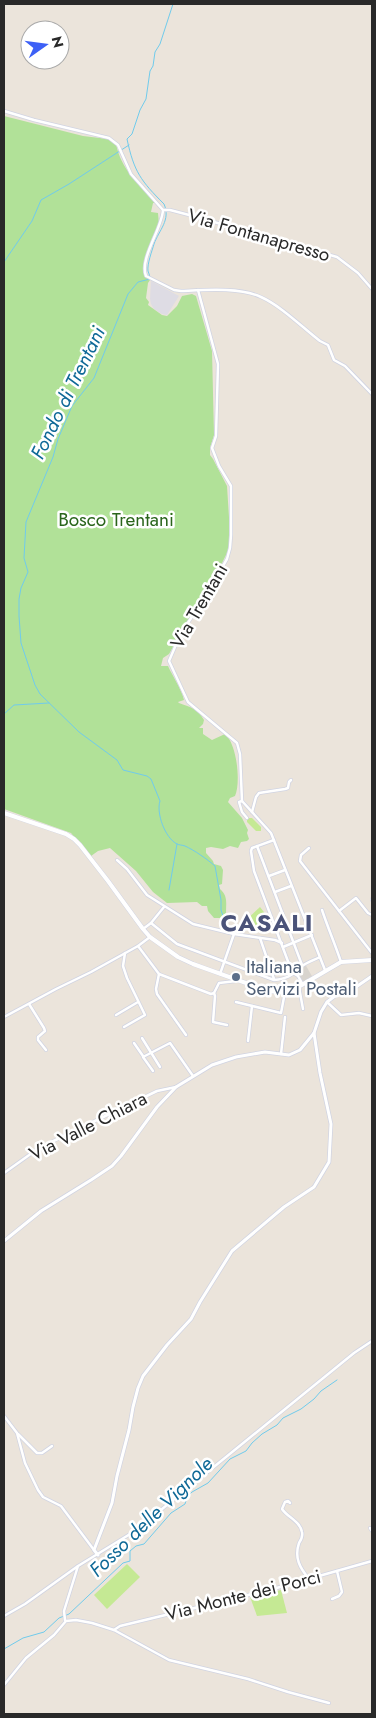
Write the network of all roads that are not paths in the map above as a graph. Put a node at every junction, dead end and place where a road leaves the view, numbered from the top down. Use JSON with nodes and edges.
{"nodes":[{"id":1,"x":4,"y":111,"type":"edge"},
{"id":2,"x":165,"y":210,"type":"junction"},
{"id":3,"x":372,"y":289,"type":"edge"},
{"id":4,"x":198,"y":290,"type":"junction"},
{"id":5,"x":372,"y":394,"type":"edge"},
{"id":6,"x":291,"y":780,"type":"dead end"},
{"id":7,"x":242,"y":801,"type":"junction"},
{"id":8,"x":252,"y":812,"type":"junction"},
{"id":9,"x":4,"y":813,"type":"edge"},
{"id":10,"x":247,"y":818,"type":"dead end"},
{"id":11,"x":274,"y":840,"type":"junction"},
{"id":12,"x":258,"y":846,"type":"junction"},
{"id":13,"x":309,"y":848,"type":"dead end"},
{"id":14,"x":118,"y":860,"type":"dead end"},
{"id":15,"x":284,"y":870,"type":"junction"},
{"id":16,"x":269,"y":876,"type":"junction"},
{"id":17,"x":291,"y":886,"type":"junction"},
{"id":18,"x":275,"y":892,"type":"junction"},
{"id":19,"x":164,"y":907,"type":"junction"},
{"id":20,"x":322,"y":910,"type":"dead end"},
{"id":21,"x":339,"y":911,"type":"junction"},
{"id":22,"x":372,"y":915,"type":"edge"},
{"id":23,"x":151,"y":923,"type":"junction"},
{"id":24,"x":143,"y":929,"type":"junction"},
{"id":25,"x":234,"y":934,"type":"junction"},
{"id":26,"x":312,"y":935,"type":"junction"},
{"id":27,"x":150,"y":937,"type":"junction"},
{"id":28,"x":260,"y":938,"type":"junction"},
{"id":29,"x":294,"y":942,"type":"junction"},
{"id":30,"x":282,"y":945,"type":"junction"},
{"id":31,"x":138,"y":946,"type":"junction"},
{"id":32,"x":125,"y":953,"type":"junction"},
{"id":33,"x":372,"y":953,"type":"edge"},
{"id":34,"x":320,"y":957,"type":"junction"},
{"id":35,"x":372,"y":960,"type":"edge"},
{"id":36,"x":224,"y":962,"type":"junction"},
{"id":37,"x":341,"y":962,"type":"junction"},
{"id":38,"x":302,"y":965,"type":"junction"},
{"id":39,"x":325,"y":971,"type":"junction"},
{"id":40,"x":295,"y":973,"type":"junction"},
{"id":41,"x":159,"y":974,"type":"junction"},
{"id":42,"x":220,"y":974,"type":"junction"},
{"id":43,"x":372,"y":976,"type":"edge"},
{"id":44,"x":239,"y":980,"type":"junction"},
{"id":45,"x":274,"y":980,"type":"junction"},
{"id":46,"x":301,"y":986,"type":"junction"},
{"id":47,"x":286,"y":991,"type":"junction"},
{"id":48,"x":214,"y":993,"type":"junction"},
{"id":49,"x":139,"y":1002,"type":"junction"},
{"id":50,"x":236,"y":1002,"type":"dead end"},
{"id":51,"x":327,"y":1002,"type":"junction"},
{"id":52,"x":29,"y":1004,"type":"junction"},
{"id":53,"x":252,"y":1006,"type":"junction"},
{"id":54,"x":303,"y":1009,"type":"dead end"},
{"id":55,"x":116,"y":1015,"type":"dead end"},
{"id":56,"x":372,"y":1016,"type":"edge"},
{"id":57,"x":4,"y":1017,"type":"edge"},
{"id":58,"x":285,"y":1017,"type":"dead end"},
{"id":59,"x":227,"y":1025,"type":"dead end"},
{"id":60,"x":124,"y":1027,"type":"dead end"},
{"id":61,"x":314,"y":1034,"type":"junction"},
{"id":62,"x":186,"y":1035,"type":"dead end"},
{"id":63,"x":142,"y":1038,"type":"dead end"},
{"id":64,"x":248,"y":1041,"type":"dead end"},
{"id":65,"x":134,"y":1043,"type":"dead end"},
{"id":66,"x":46,"y":1050,"type":"dead end"},
{"id":67,"x":151,"y":1052,"type":"junction"},
{"id":68,"x":281,"y":1054,"type":"junction"},
{"id":69,"x":143,"y":1057,"type":"junction"},
{"id":70,"x":160,"y":1067,"type":"dead end"},
{"id":71,"x":154,"y":1071,"type":"dead end"},
{"id":72,"x":193,"y":1076,"type":"junction"},
{"id":73,"x":176,"y":1087,"type":"junction"},
{"id":74,"x":4,"y":1173,"type":"edge"},
{"id":75,"x":4,"y":1241,"type":"edge"},
{"id":76,"x":372,"y":1341,"type":"edge"},
{"id":77,"x":4,"y":1416,"type":"edge"},
{"id":78,"x":14,"y":1429,"type":"junction"},
{"id":79,"x":52,"y":1446,"type":"dead end"},
{"id":80,"x":290,"y":1503,"type":"dead end"},
{"id":81,"x":370,"y":1528,"type":"dead end"},
{"id":82,"x":372,"y":1531,"type":"edge"},
{"id":83,"x":94,"y":1550,"type":"junction"},
{"id":84,"x":100,"y":1554,"type":"junction"},
{"id":85,"x":372,"y":1561,"type":"edge"},
{"id":86,"x":78,"y":1566,"type":"junction"},
{"id":87,"x":337,"y":1571,"type":"junction"},
{"id":88,"x":309,"y":1579,"type":"junction"},
{"id":89,"x":332,"y":1598,"type":"dead end"},
{"id":90,"x":4,"y":1616,"type":"edge"},
{"id":91,"x":66,"y":1621,"type":"junction"},
{"id":92,"x":114,"y":1630,"type":"junction"},
{"id":93,"x":4,"y":1685,"type":"edge"},
{"id":94,"x":329,"y":1703,"type":"dead end"}],
"edges":[{"from":1,"to":2,"type":"street"},
{"from":2,"to":3,"type":"street","name":"Via Fontanapresso"},
{"from":2,"to":4,"type":"street"},
{"from":4,"to":5,"type":"street"},
{"from":4,"to":7,"type":"street","name":"Via Trentani"},
{"from":6,"to":8,"type":"street"},
{"from":7,"to":8,"type":"street"},
{"from":7,"to":10,"type":"street"},
{"from":8,"to":11,"type":"street"},
{"from":9,"to":24,"type":"main road"},
{"from":11,"to":12,"type":"street"},
{"from":11,"to":15,"type":"street"},
{"from":12,"to":16,"type":"street"},
{"from":12,"to":30,"type":"street"},
{"from":13,"to":21,"type":"street"},
{"from":14,"to":19,"type":"street"},
{"from":15,"to":16,"type":"street"},
{"from":15,"to":17,"type":"street"},
{"from":16,"to":18,"type":"street"},
{"from":17,"to":18,"type":"street"},
{"from":17,"to":26,"type":"street"},
{"from":18,"to":29,"type":"street"},
{"from":19,"to":23,"type":"street"},
{"from":19,"to":25,"type":"street"},
{"from":20,"to":37,"type":"street"},
{"from":21,"to":22,"type":"street"},
{"from":21,"to":33,"type":"street"},
{"from":23,"to":24,"type":"street"},
{"from":23,"to":36,"type":"street"},
{"from":24,"to":27,"type":"main road"},
{"from":25,"to":28,"type":"street"},
{"from":25,"to":36,"type":"street"},
{"from":26,"to":29,"type":"street"},
{"from":26,"to":34,"type":"street"},
{"from":27,"to":31,"type":"street"},
{"from":27,"to":42,"type":"main road"},
{"from":28,"to":30,"type":"street"},
{"from":28,"to":45,"type":"street"},
{"from":29,"to":30,"type":"street"},
{"from":29,"to":38,"type":"street"},
{"from":30,"to":40,"type":"street"},
{"from":31,"to":32,"type":"street"},
{"from":31,"to":41,"type":"street"},
{"from":32,"to":49,"type":"street"},
{"from":32,"to":52,"type":"street"},
{"from":34,"to":38,"type":"street"},
{"from":34,"to":39,"type":"street"},
{"from":35,"to":37,"type":"main road"},
{"from":36,"to":42,"type":"street"},
{"from":36,"to":45,"type":"street"},
{"from":37,"to":39,"type":"main road"},
{"from":38,"to":40,"type":"street"},
{"from":39,"to":46,"type":"main road"},
{"from":40,"to":45,"type":"street"},
{"from":40,"to":46,"type":"street"},
{"from":41,"to":48,"type":"street"},
{"from":41,"to":62,"type":"street"},
{"from":42,"to":44,"type":"main road"},
{"from":43,"to":51,"type":"street"},
{"from":44,"to":47,"type":"main road"},
{"from":44,"to":48,"type":"street"},
{"from":46,"to":47,"type":"main road"},
{"from":46,"to":54,"type":"street"},
{"from":47,"to":53,"type":"street"},
{"from":48,"to":59,"type":"street"},
{"from":49,"to":55,"type":"street"},
{"from":49,"to":60,"type":"street"},
{"from":50,"to":53,"type":"street"},
{"from":51,"to":56,"type":"street"},
{"from":51,"to":61,"type":"street"},
{"from":52,"to":57,"type":"street"},
{"from":52,"to":66,"type":"street"},
{"from":53,"to":64,"type":"street"},
{"from":58,"to":68,"type":"street"},
{"from":61,"to":68,"type":"street"},
{"from":61,"to":83,"type":"street"},
{"from":63,"to":67,"type":"street"},
{"from":65,"to":69,"type":"street"},
{"from":67,"to":69,"type":"street"},
{"from":67,"to":70,"type":"street"},
{"from":67,"to":72,"type":"street"},
{"from":68,"to":72,"type":"street"},
{"from":69,"to":71,"type":"street"},
{"from":72,"to":73,"type":"street"},
{"from":73,"to":74,"type":"street","name":"Via Valle Chiara"},
{"from":73,"to":75,"type":"street"},
{"from":76,"to":84,"type":"street"},
{"from":77,"to":78,"type":"street"},
{"from":78,"to":79,"type":"street"},
{"from":78,"to":83,"type":"street"},
{"from":80,"to":88,"type":"street"},
{"from":81,"to":82,"type":"street"},
{"from":83,"to":84,"type":"street"},
{"from":84,"to":86,"type":"street"},
{"from":85,"to":87,"type":"street","name":"Via Monte dei Porci"},
{"from":86,"to":90,"type":"street"},
{"from":86,"to":91,"type":"street"},
{"from":87,"to":88,"type":"street","name":"Via Monte dei Porci"},
{"from":87,"to":89,"type":"street"},
{"from":88,"to":92,"type":"street","name":"Via Monte dei Porci"},
{"from":91,"to":92,"type":"street"},
{"from":91,"to":93,"type":"street"},
{"from":92,"to":94,"type":"street"}]}
